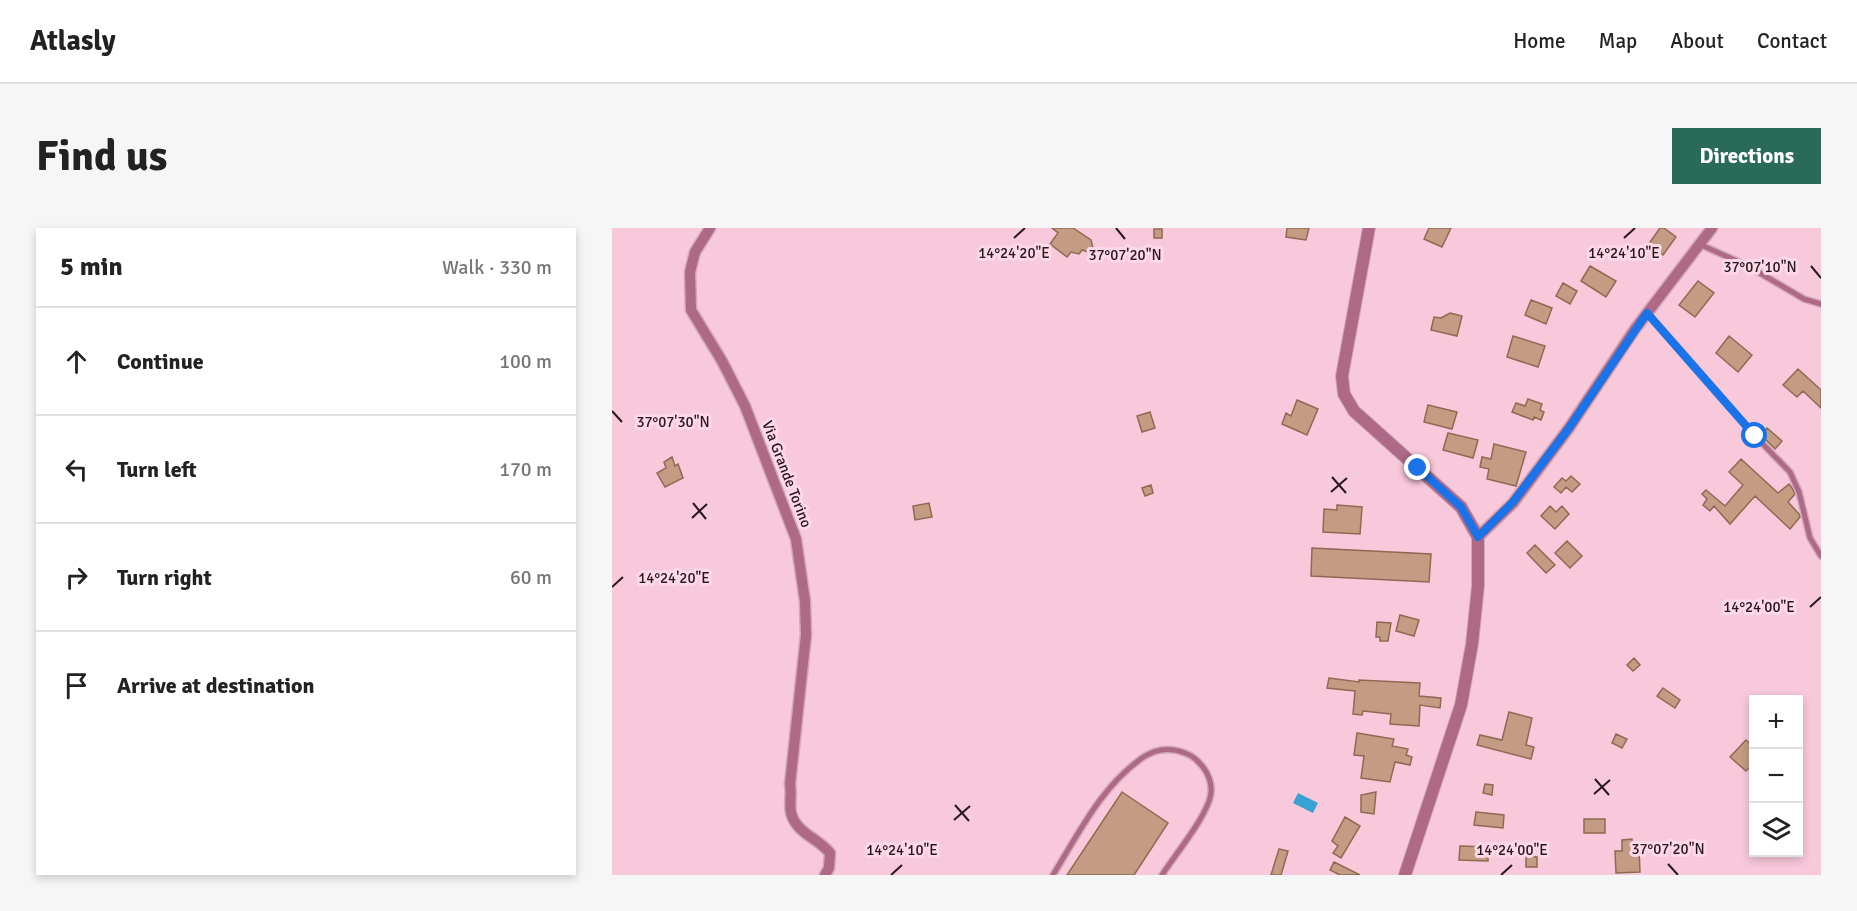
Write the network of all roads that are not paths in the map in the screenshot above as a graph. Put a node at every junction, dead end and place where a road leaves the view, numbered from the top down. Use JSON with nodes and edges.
{"nodes":[{"id":1,"x":710,"y":228,"type":"edge"},
{"id":2,"x":1369,"y":228,"type":"edge"},
{"id":3,"x":1712,"y":228,"type":"edge"},
{"id":4,"x":1700,"y":244,"type":"junction"},
{"id":5,"x":1821,"y":304,"type":"edge"},
{"id":6,"x":1647,"y":313,"type":"junction"},
{"id":7,"x":1478,"y":537,"type":"junction"},
{"id":8,"x":1821,"y":556,"type":"edge"},
{"id":9,"x":825,"y":875,"type":"edge"},
{"id":10,"x":1053,"y":875,"type":"edge"},
{"id":11,"x":1162,"y":875,"type":"edge"},
{"id":12,"x":1405,"y":875,"type":"edge"}],
"edges":[{"from":1,"to":9,"type":"street","name":"Via Grande Torino"},
{"from":2,"to":7,"type":"street"},
{"from":3,"to":4,"type":"street"},
{"from":4,"to":5,"type":"lane"},
{"from":4,"to":6,"type":"street"},
{"from":6,"to":7,"type":"street"},
{"from":6,"to":8,"type":"lane"},
{"from":7,"to":12,"type":"street"},
{"from":10,"to":11,"type":"lane"}]}
